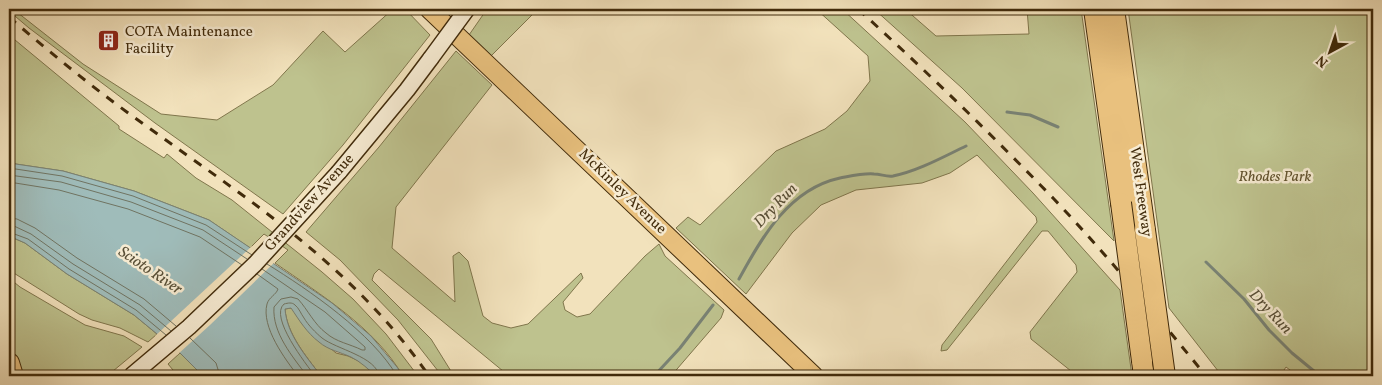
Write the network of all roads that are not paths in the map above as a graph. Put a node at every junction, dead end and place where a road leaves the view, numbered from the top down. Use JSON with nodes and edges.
{"nodes":[{"id":1,"x":429,"y":9,"type":"edge"},
{"id":2,"x":467,"y":9,"type":"edge"},
{"id":3,"x":1094,"y":9,"type":"edge"},
{"id":4,"x":1114,"y":9,"type":"edge"},
{"id":5,"x":9,"y":363,"type":"edge"},
{"id":6,"x":1143,"y":369,"type":"edge"},
{"id":7,"x":13,"y":376,"type":"edge"},
{"id":8,"x":131,"y":376,"type":"edge"},
{"id":9,"x":814,"y":376,"type":"edge"},
{"id":10,"x":1165,"y":376,"type":"edge"}],
"edges":[{"from":1,"to":9,"type":"main road","name":"McKinley Avenue"},
{"from":2,"to":8,"type":"main road","name":"Grandview Avenue","bridge":true},
{"from":3,"to":6,"type":"highway","name":"West Freeway","bridge":true},
{"from":4,"to":10,"type":"highway","name":"West Freeway","bridge":true},
{"from":5,"to":7,"type":"highway"}]}
